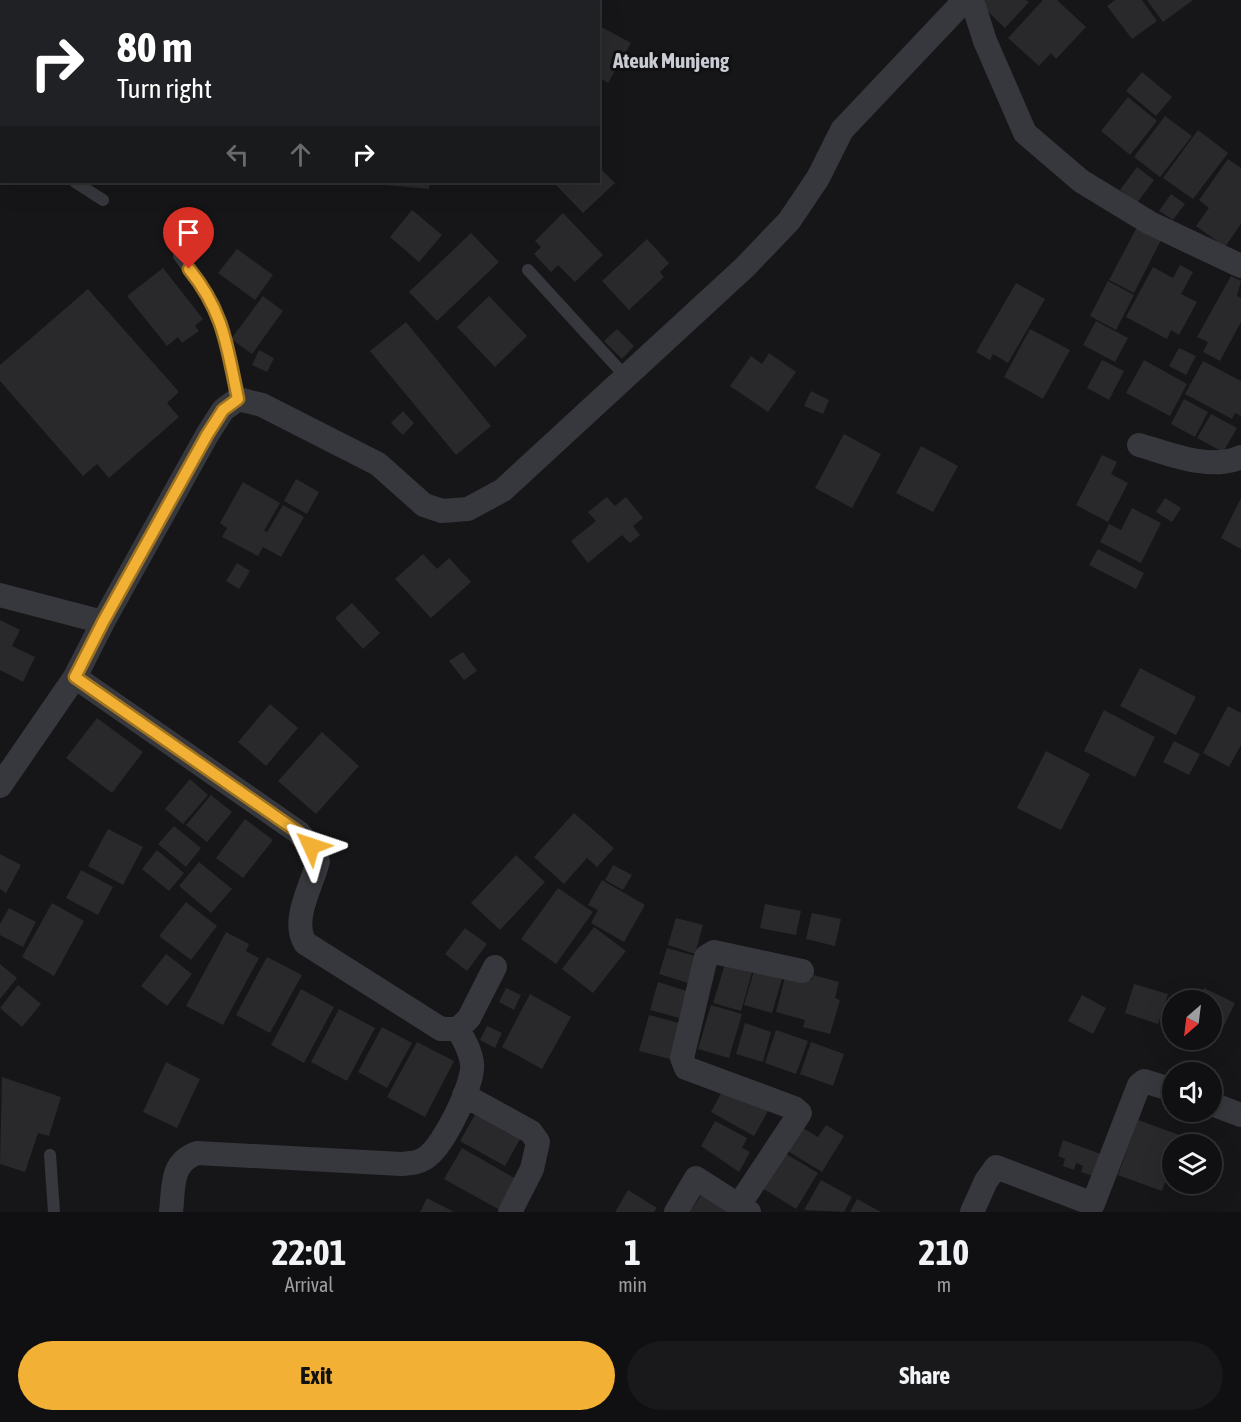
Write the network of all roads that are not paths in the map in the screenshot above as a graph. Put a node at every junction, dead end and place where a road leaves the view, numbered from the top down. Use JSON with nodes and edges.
{"nodes":[{"id":1,"x":965,"y":0,"type":"edge"},
{"id":2,"x":972,"y":0,"type":"edge"},
{"id":3,"x":77,"y":183,"type":"edge"},
{"id":4,"x":103,"y":200,"type":"dead end"},
{"id":5,"x":179,"y":256,"type":"dead end"},
{"id":6,"x":1241,"y":266,"type":"edge"},
{"id":7,"x":528,"y":270,"type":"dead end"},
{"id":8,"x":627,"y":378,"type":"junction"},
{"id":9,"x":238,"y":399,"type":"junction"},
{"id":10,"x":1139,"y":445,"type":"dead end"},
{"id":11,"x":1241,"y":457,"type":"edge"},
{"id":12,"x":0,"y":595,"type":"edge"},
{"id":13,"x":103,"y":622,"type":"junction"},
{"id":14,"x":75,"y":677,"type":"junction"},
{"id":15,"x":0,"y":786,"type":"edge"},
{"id":16,"x":495,"y":967,"type":"dead end"},
{"id":17,"x":802,"y":971,"type":"dead end"},
{"id":18,"x":458,"y":1029,"type":"junction"},
{"id":19,"x":1162,"y":1086,"type":"edge"},
{"id":20,"x":464,"y":1095,"type":"junction"},
{"id":21,"x":1222,"y":1108,"type":"edge"},
{"id":22,"x":1241,"y":1115,"type":"edge"},
{"id":23,"x":50,"y":1155,"type":"dead end"},
{"id":24,"x":744,"y":1209,"type":"edge"},
{"id":25,"x":54,"y":1212,"type":"edge"},
{"id":26,"x":171,"y":1212,"type":"edge"},
{"id":27,"x":510,"y":1212,"type":"edge"},
{"id":28,"x":676,"y":1212,"type":"edge"},
{"id":29,"x":972,"y":1212,"type":"edge"}],
"edges":[{"from":1,"to":8,"type":"street"},
{"from":2,"to":6,"type":"street"},
{"from":3,"to":4,"type":"lane"},
{"from":5,"to":9,"type":"lane"},
{"from":7,"to":8,"type":"lane"},
{"from":8,"to":9,"type":"street"},
{"from":9,"to":13,"type":"street"},
{"from":10,"to":11,"type":"street"},
{"from":12,"to":13,"type":"street"},
{"from":13,"to":14,"type":"street"},
{"from":14,"to":15,"type":"street"},
{"from":14,"to":18,"type":"street"},
{"from":16,"to":18,"type":"street"},
{"from":17,"to":24,"type":"street"},
{"from":18,"to":20,"type":"street"},
{"from":19,"to":29,"type":"street"},
{"from":20,"to":26,"type":"street"},
{"from":20,"to":27,"type":"street"},
{"from":21,"to":22,"type":"street"},
{"from":23,"to":25,"type":"lane"},
{"from":24,"to":28,"type":"street"}]}
